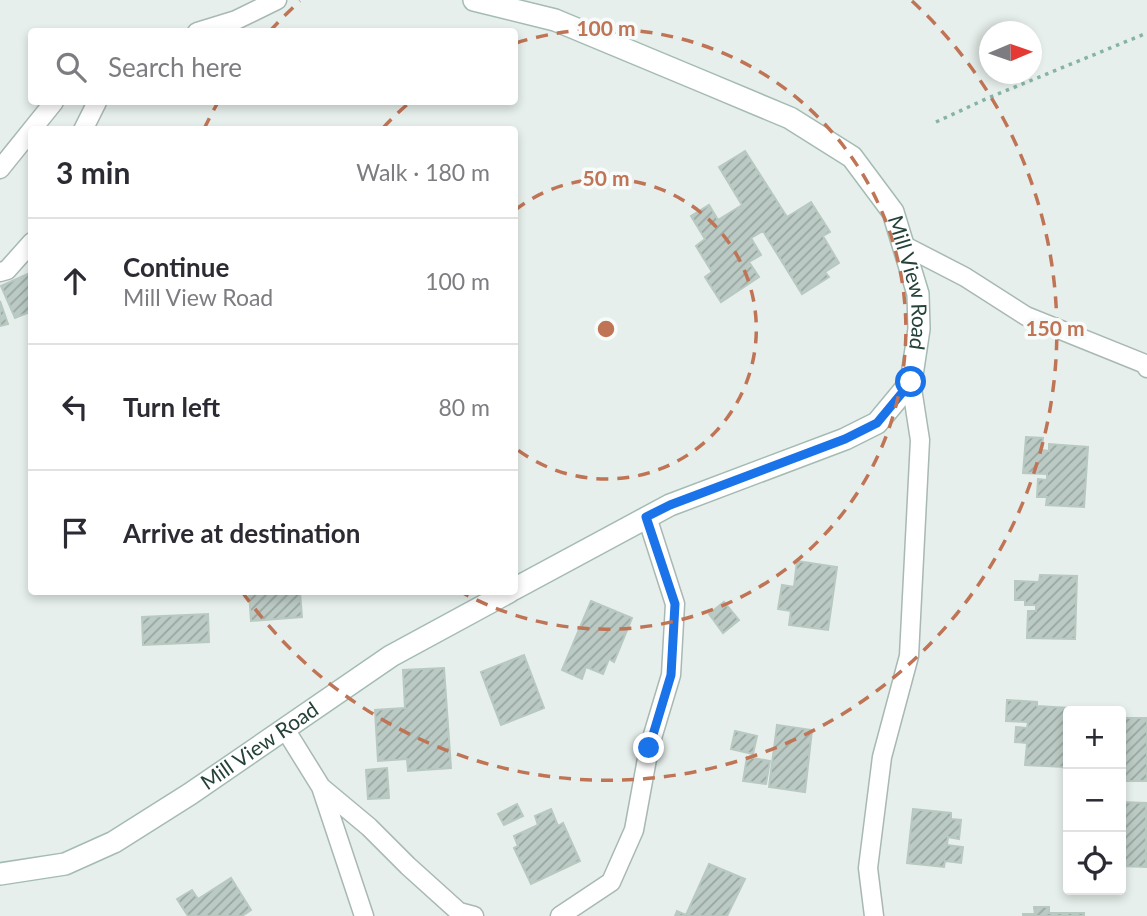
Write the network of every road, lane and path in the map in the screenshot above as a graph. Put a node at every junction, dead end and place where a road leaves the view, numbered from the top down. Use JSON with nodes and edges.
{"nodes":[{"id":1,"x":277,"y":0,"type":"edge"},
{"id":2,"x":474,"y":0,"type":"edge"},
{"id":3,"x":210,"y":28,"type":"edge"},
{"id":4,"x":1147,"y":33,"type":"edge"},
{"id":5,"x":52,"y":105,"type":"edge"},
{"id":6,"x":96,"y":105,"type":"edge"},
{"id":7,"x":936,"y":122,"type":"dead end"},
{"id":8,"x":35,"y":126,"type":"edge"},
{"id":9,"x":85,"y":126,"type":"edge"},
{"id":10,"x":28,"y":134,"type":"edge"},
{"id":11,"x":0,"y":169,"type":"edge"},
{"id":12,"x":903,"y":245,"type":"junction"},
{"id":13,"x":28,"y":246,"type":"edge"},
{"id":14,"x":0,"y":272,"type":"edge"},
{"id":15,"x":1147,"y":368,"type":"edge"},
{"id":16,"x":911,"y":382,"type":"junction"},
{"id":17,"x":646,"y":517,"type":"junction"},
{"id":18,"x":518,"y":587,"type":"edge"},
{"id":19,"x":503,"y":595,"type":"edge"},
{"id":20,"x":285,"y":729,"type":"junction"},
{"id":21,"x":321,"y":787,"type":"junction"},
{"id":22,"x":0,"y":874,"type":"edge"},
{"id":23,"x":364,"y":916,"type":"edge"},
{"id":24,"x":474,"y":916,"type":"edge"},
{"id":25,"x":560,"y":916,"type":"edge"},
{"id":26,"x":874,"y":916,"type":"edge"}],
"edges":[{"from":1,"to":3,"type":"street"},
{"from":2,"to":12,"type":"street","name":"Mill View Road"},
{"from":4,"to":7,"type":"path"},
{"from":5,"to":8,"type":"street"},
{"from":6,"to":9,"type":"street"},
{"from":10,"to":11,"type":"street"},
{"from":12,"to":15,"type":"street"},
{"from":12,"to":16,"type":"street","name":"Mill View Road"},
{"from":13,"to":14,"type":"street"},
{"from":16,"to":17,"type":"street","name":"Mill View Road"},
{"from":16,"to":26,"type":"street"},
{"from":17,"to":18,"type":"street","name":"Mill View Road"},
{"from":17,"to":25,"type":"street"},
{"from":19,"to":20,"type":"street","name":"Mill View Road"},
{"from":20,"to":21,"type":"street"},
{"from":20,"to":22,"type":"street","name":"Mill View Road"},
{"from":21,"to":23,"type":"street"},
{"from":21,"to":24,"type":"street"}]}
